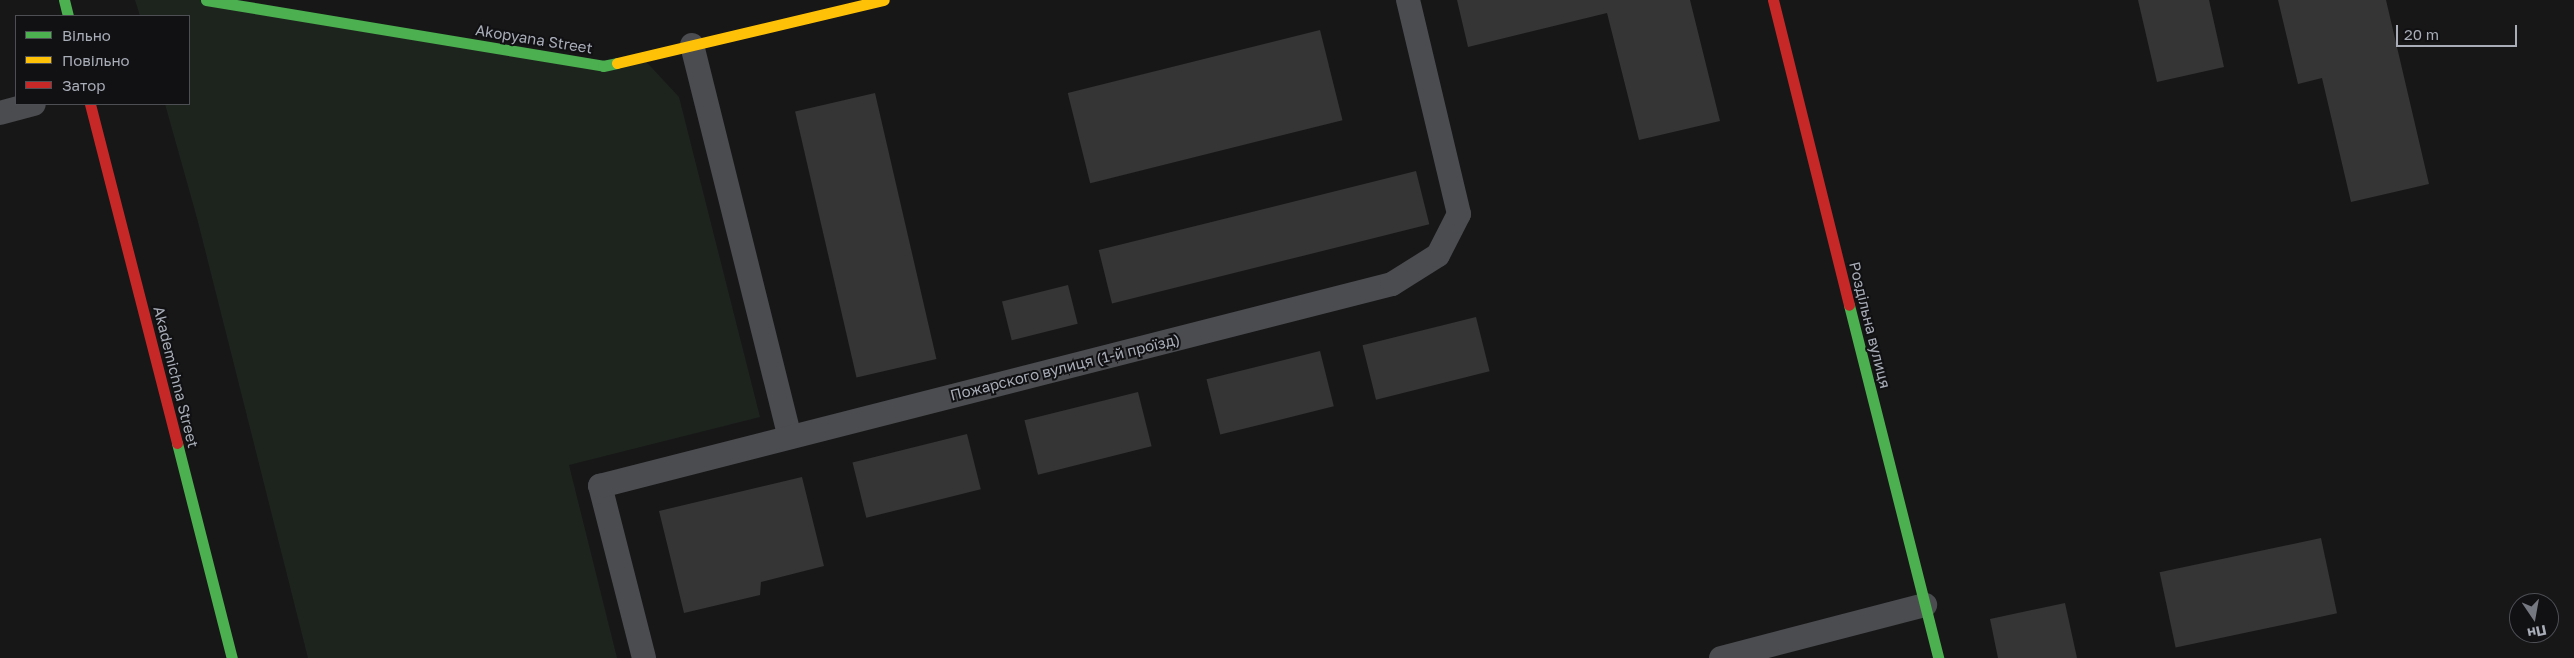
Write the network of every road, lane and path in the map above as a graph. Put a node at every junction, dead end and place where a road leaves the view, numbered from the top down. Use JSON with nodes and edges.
{"nodes":[{"id":1,"x":64,"y":0,"type":"edge"},
{"id":2,"x":206,"y":0,"type":"edge"},
{"id":3,"x":884,"y":0,"type":"edge"},
{"id":4,"x":1408,"y":0,"type":"edge"},
{"id":5,"x":1773,"y":0,"type":"edge"},
{"id":6,"x":68,"y":15,"type":"edge"},
{"id":7,"x":692,"y":45,"type":"junction"},
{"id":8,"x":30,"y":105,"type":"edge"},
{"id":9,"x":90,"y":105,"type":"edge"},
{"id":10,"x":0,"y":113,"type":"edge"},
{"id":11,"x":790,"y":437,"type":"junction"},
{"id":12,"x":1925,"y":605,"type":"junction"},
{"id":13,"x":232,"y":658,"type":"edge"},
{"id":14,"x":644,"y":658,"type":"edge"},
{"id":15,"x":1720,"y":658,"type":"edge"},
{"id":16,"x":1938,"y":658,"type":"edge"}],
"edges":[{"from":1,"to":6,"type":"street"},
{"from":2,"to":7,"type":"street","name":"Akopyana Street"},
{"from":3,"to":7,"type":"street","name":"Akopyana Street"},
{"from":4,"to":11,"type":"lane","name":"Пожарского вулиця (1-й проїзд)"},
{"from":5,"to":12,"type":"street","name":"Роздільна вулиця"},
{"from":7,"to":11,"type":"lane"},
{"from":8,"to":10,"type":"lane"},
{"from":9,"to":13,"type":"street","name":"Akademichna Street"},
{"from":11,"to":14,"type":"lane","name":"Пожарского вулиця (1-й проїзд)"},
{"from":12,"to":15,"type":"lane"},
{"from":12,"to":16,"type":"street","name":"Роздільна вулиця"}]}
